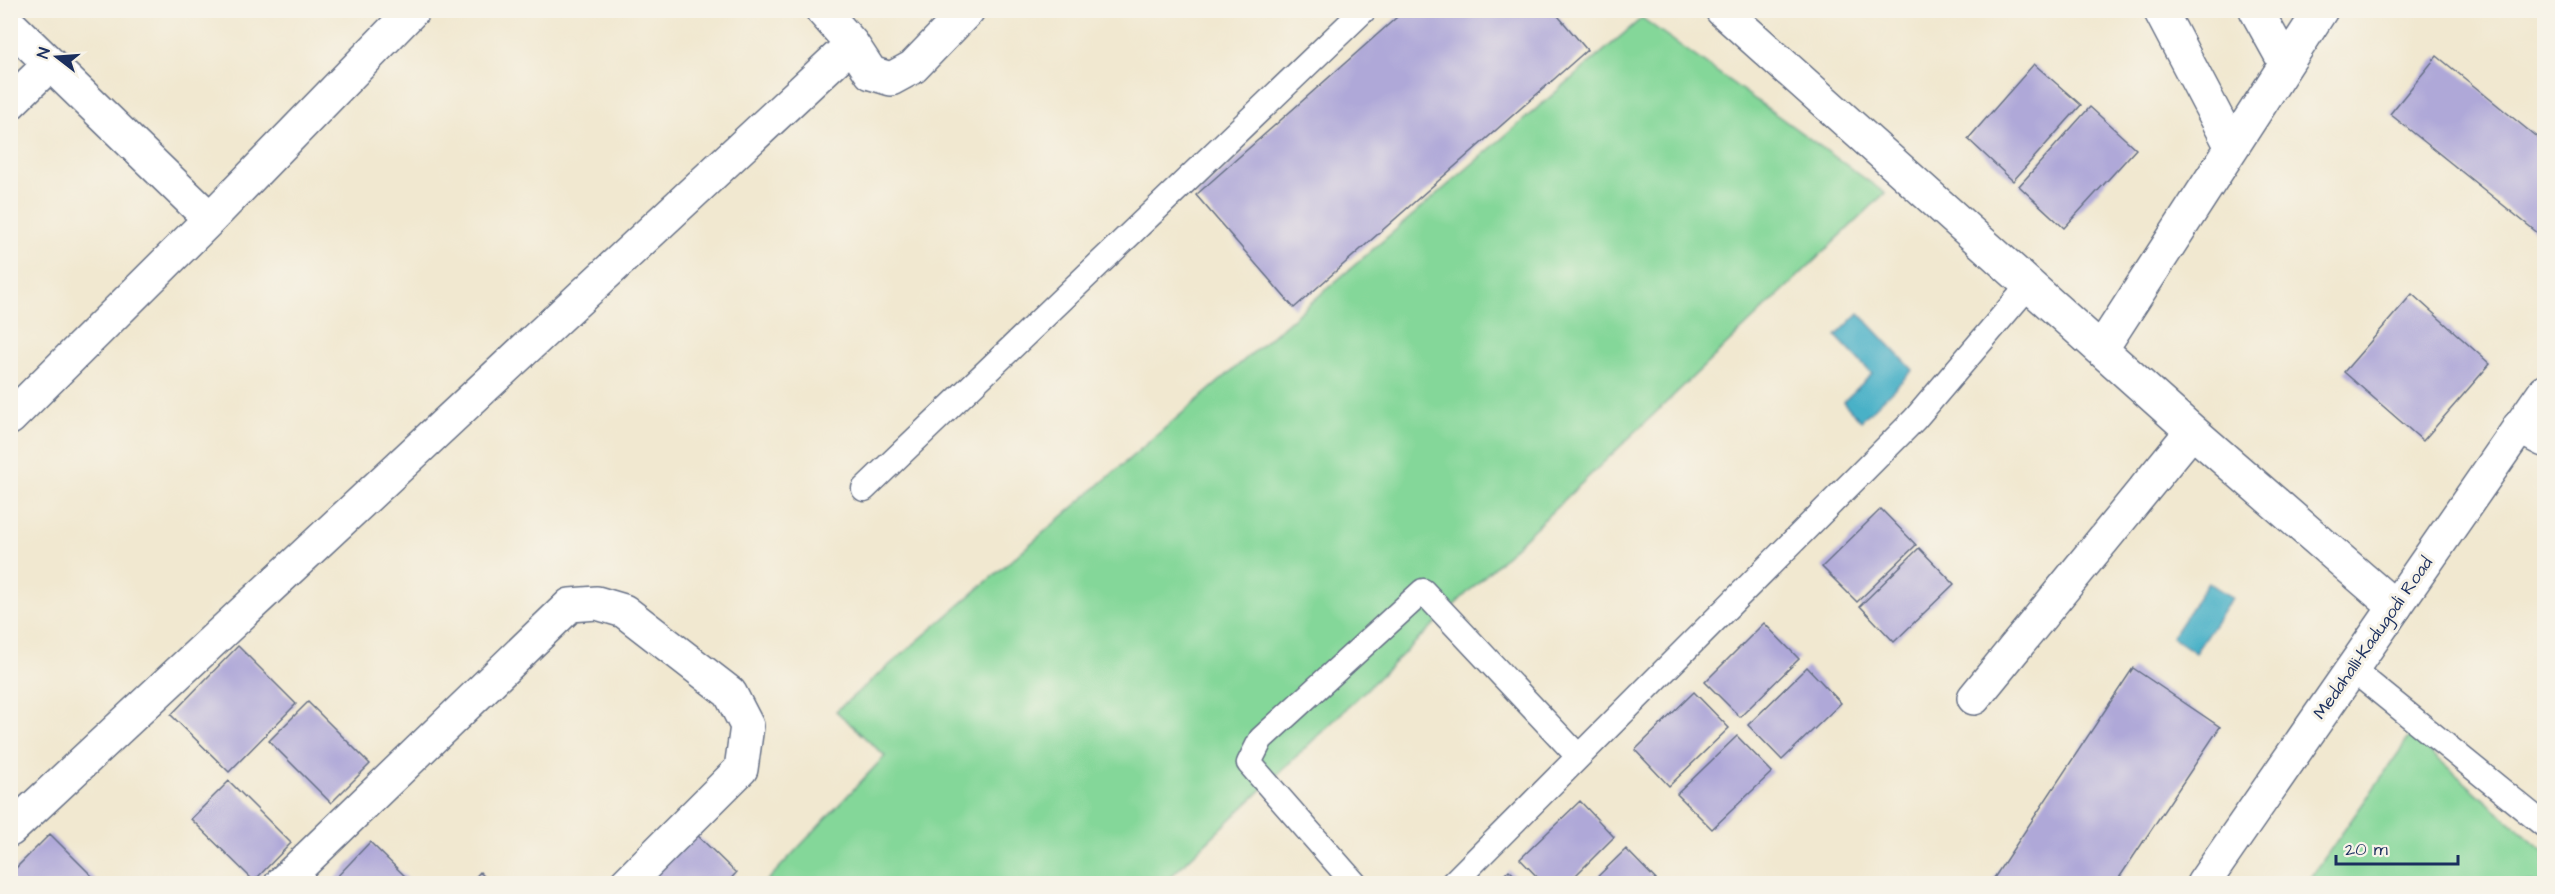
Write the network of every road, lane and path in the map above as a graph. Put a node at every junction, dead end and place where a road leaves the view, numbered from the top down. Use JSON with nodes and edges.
{"nodes":[{"id":1,"x":413,"y":10,"type":"edge"},
{"id":2,"x":822,"y":10,"type":"edge"},
{"id":3,"x":968,"y":10,"type":"edge"},
{"id":4,"x":1364,"y":10,"type":"edge"},
{"id":5,"x":1722,"y":10,"type":"edge"},
{"id":6,"x":2160,"y":10,"type":"edge"},
{"id":7,"x":2256,"y":10,"type":"edge"},
{"id":8,"x":2321,"y":10,"type":"edge"},
{"id":9,"x":10,"y":25,"type":"edge"},
{"id":10,"x":852,"y":44,"type":"junction"},
{"id":11,"x":50,"y":64,"type":"junction"},
{"id":12,"x":2286,"y":64,"type":"junction"},
{"id":13,"x":10,"y":103,"type":"edge"},
{"id":14,"x":2232,"y":147,"type":"junction"},
{"id":15,"x":210,"y":219,"type":"junction"},
{"id":16,"x":2031,"y":284,"type":"junction"},
{"id":17,"x":2102,"y":348,"type":"junction"},
{"id":18,"x":2544,"y":393,"type":"edge"},
{"id":19,"x":10,"y":418,"type":"edge"},
{"id":20,"x":2192,"y":431,"type":"junction"},
{"id":21,"x":2532,"y":434,"type":"edge"},
{"id":22,"x":864,"y":489,"type":"dead end"},
{"id":23,"x":2395,"y":608,"type":"junction"},
{"id":24,"x":2352,"y":669,"type":"junction"},
{"id":25,"x":1974,"y":698,"type":"dead end"},
{"id":26,"x":1578,"y":756,"type":"junction"},
{"id":27,"x":2544,"y":825,"type":"edge"},
{"id":28,"x":10,"y":830,"type":"edge"},
{"id":29,"x":280,"y":884,"type":"edge"},
{"id":30,"x":626,"y":884,"type":"edge"},
{"id":31,"x":1355,"y":884,"type":"edge"},
{"id":32,"x":1452,"y":884,"type":"edge"},
{"id":33,"x":2203,"y":884,"type":"edge"}],
"edges":[{"from":1,"to":15,"type":"street"},
{"from":2,"to":10,"type":"street"},
{"from":3,"to":10,"type":"street"},
{"from":4,"to":22,"type":"lane"},
{"from":5,"to":16,"type":"street"},
{"from":6,"to":14,"type":"street"},
{"from":7,"to":12,"type":"street"},
{"from":8,"to":12,"type":"street"},
{"from":9,"to":11,"type":"street"},
{"from":10,"to":28,"type":"street"},
{"from":11,"to":13,"type":"street"},
{"from":11,"to":15,"type":"street"},
{"from":12,"to":14,"type":"street"},
{"from":14,"to":17,"type":"street"},
{"from":15,"to":19,"type":"street"},
{"from":16,"to":17,"type":"street"},
{"from":16,"to":26,"type":"lane"},
{"from":17,"to":20,"type":"street"},
{"from":18,"to":21,"type":"street","name":"Medahalli-Kadugodi Road"},
{"from":20,"to":23,"type":"street"},
{"from":20,"to":25,"type":"street"},
{"from":21,"to":23,"type":"street","name":"Medahalli-Kadugodi Road"},
{"from":23,"to":24,"type":"street","name":"Medahalli-Kadugodi Road"},
{"from":24,"to":27,"type":"lane"},
{"from":24,"to":33,"type":"street","name":"Medahalli-Kadugodi Road"},
{"from":26,"to":31,"type":"lane"},
{"from":26,"to":32,"type":"lane"},
{"from":29,"to":30,"type":"street"}]}
